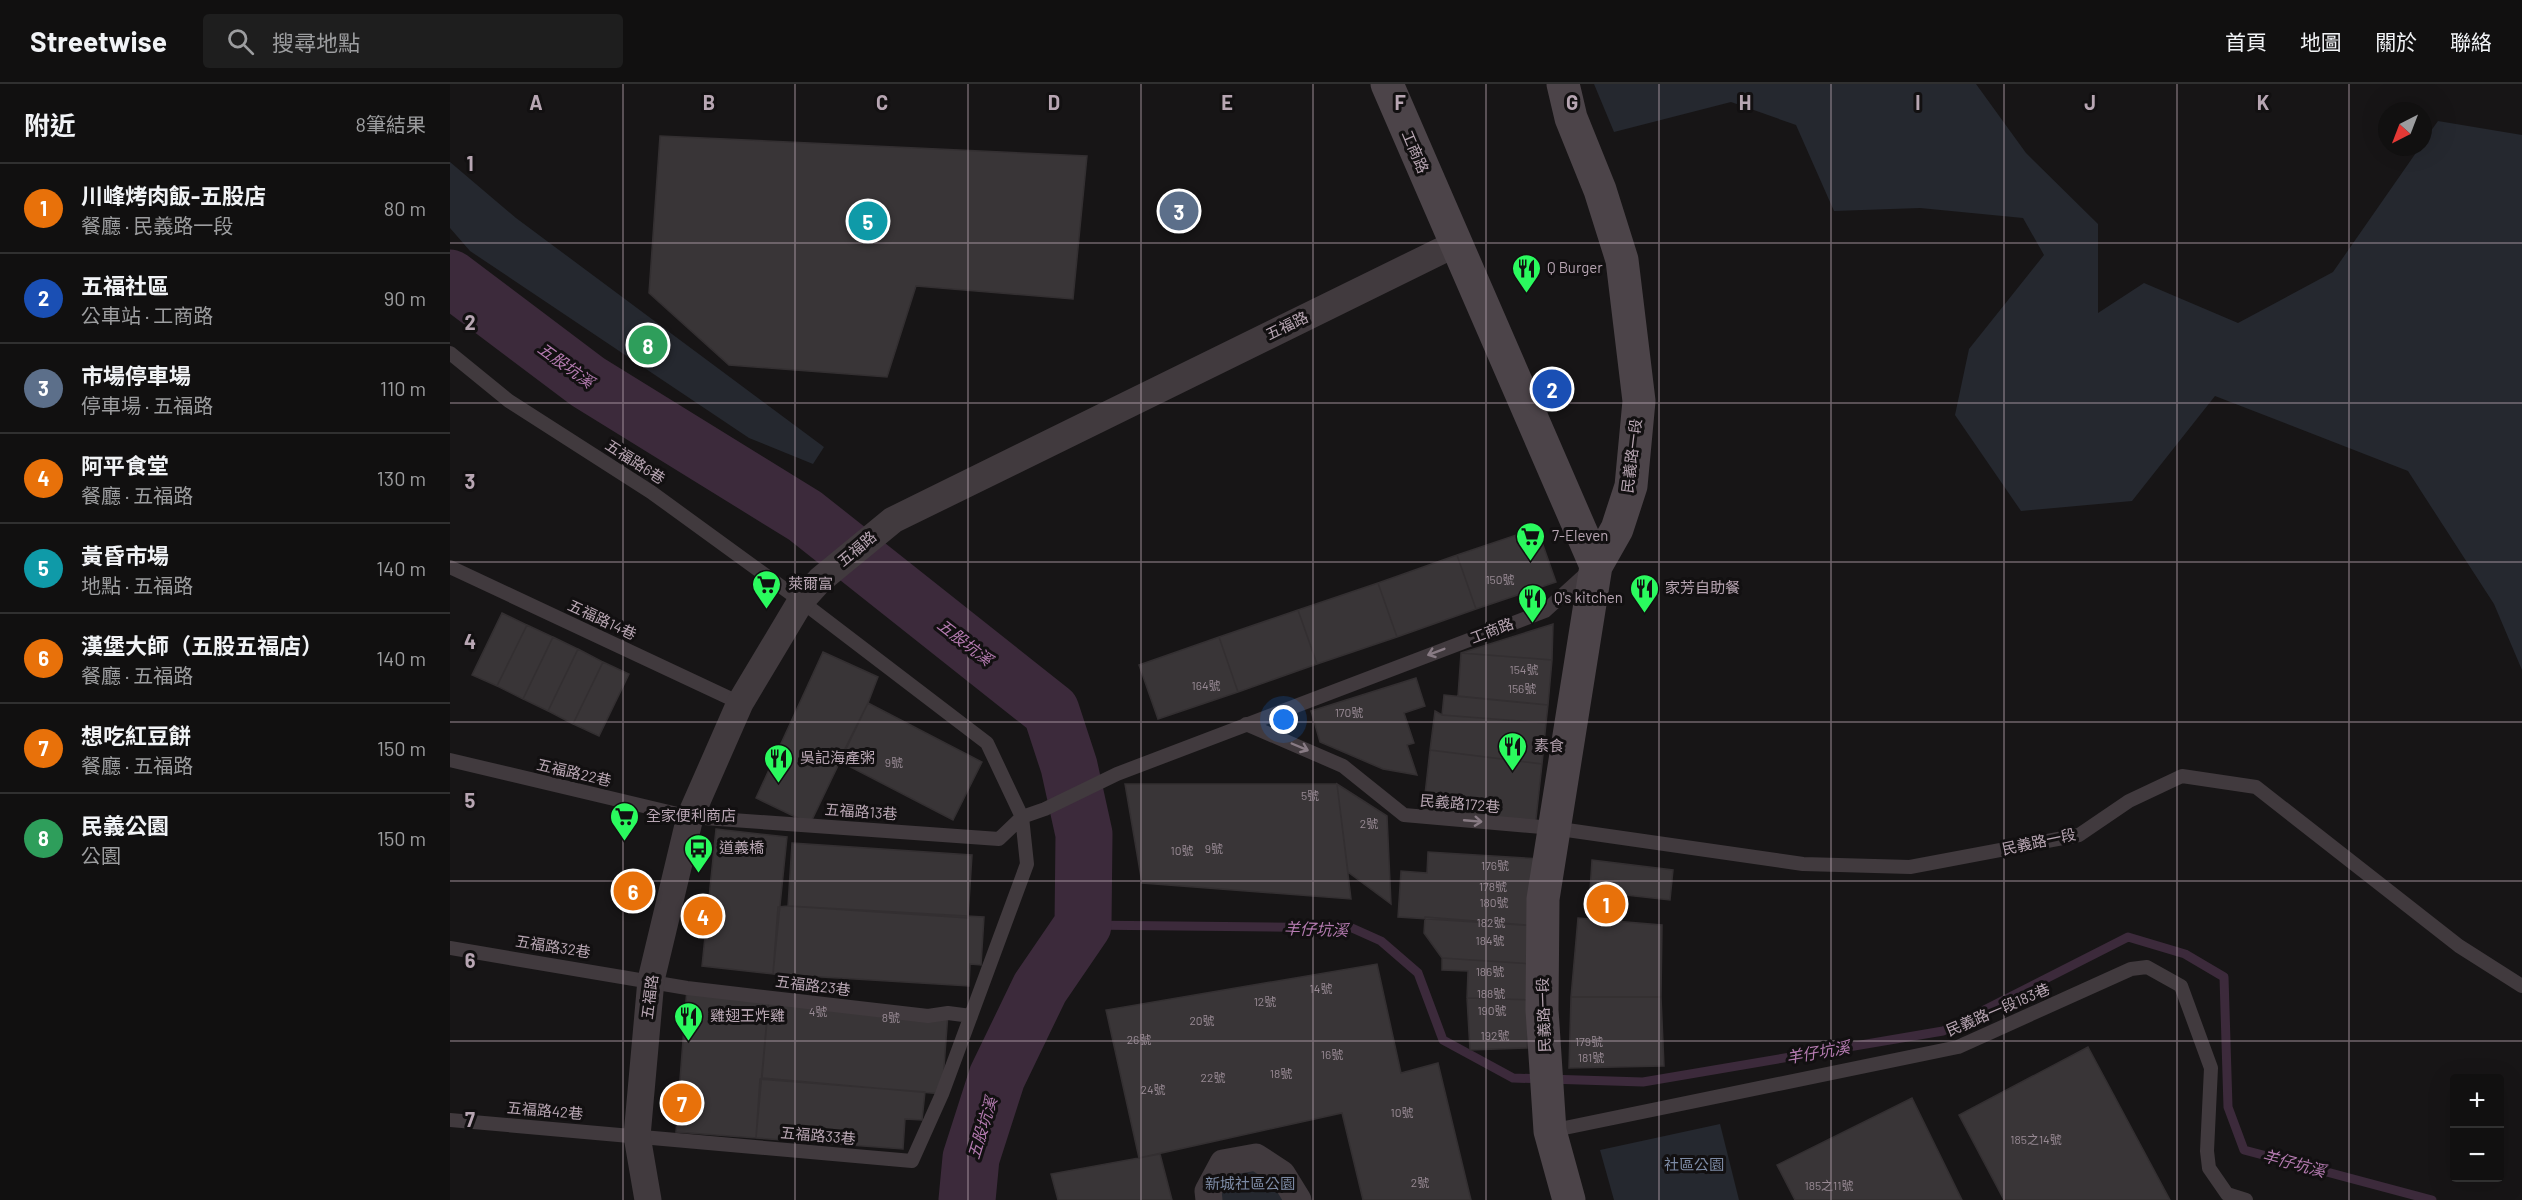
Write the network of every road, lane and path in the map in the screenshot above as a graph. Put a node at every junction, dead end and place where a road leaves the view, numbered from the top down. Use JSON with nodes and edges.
{"nodes":[{"id":1,"x":1387,"y":84,"type":"edge"},
{"id":2,"x":1563,"y":84,"type":"edge"},
{"id":3,"x":1455,"y":244,"type":"junction"},
{"id":4,"x":450,"y":353,"type":"edge"},
{"id":5,"x":1596,"y":566,"type":"junction"},
{"id":6,"x":450,"y":567,"type":"edge"},
{"id":7,"x":801,"y":601,"type":"junction"},
{"id":8,"x":740,"y":703,"type":"junction"},
{"id":9,"x":1246,"y":724,"type":"junction"},
{"id":10,"x":450,"y":760,"type":"edge"},
{"id":11,"x":690,"y":817,"type":"junction"},
{"id":12,"x":1022,"y":817,"type":"junction"},
{"id":13,"x":1553,"y":828,"type":"junction"},
{"id":14,"x":450,"y":948,"type":"edge"},
{"id":15,"x":651,"y":980,"type":"junction"},
{"id":16,"x":2522,"y":986,"type":"edge"},
{"id":17,"x":971,"y":1016,"type":"junction"},
{"id":18,"x":945,"y":1083,"type":"joint"},
{"id":19,"x":450,"y":1120,"type":"edge"},
{"id":20,"x":1550,"y":1131,"type":"junction"},
{"id":21,"x":637,"y":1136,"type":"junction"},
{"id":22,"x":648,"y":1200,"type":"edge"},
{"id":23,"x":1209,"y":1200,"type":"edge"},
{"id":24,"x":1298,"y":1200,"type":"edge"},
{"id":25,"x":1569,"y":1200,"type":"edge"},
{"id":26,"x":2246,"y":1200,"type":"edge"}],
"edges":[{"from":1,"to":3,"type":"main road","name":"工商路"},
{"from":2,"to":5,"type":"main road","name":"民義路一段"},
{"from":3,"to":5,"type":"main road","name":"工商路"},
{"from":3,"to":7,"type":"street","name":"五福路"},
{"from":4,"to":7,"type":"lane","name":"五福路6巷"},
{"from":5,"to":9,"type":"lane","name":"工商路","one_way":true},
{"from":5,"to":13,"type":"main road","name":"民義路一段"},
{"from":6,"to":8,"type":"lane","name":"五福路14巷"},
{"from":7,"to":8,"type":"street","name":"五福路"},
{"from":7,"to":12,"type":"lane","name":"五福路6巷"},
{"from":8,"to":11,"type":"street","name":"五福路"},
{"from":9,"to":12,"type":"lane","name":"工商路"},
{"from":9,"to":13,"type":"lane","name":"民義路172巷","one_way":true},
{"from":10,"to":11,"type":"lane","name":"五福路22巷"},
{"from":11,"to":12,"type":"lane","name":"五福路13巷"},
{"from":11,"to":15,"type":"street","name":"五福路"},
{"from":12,"to":17,"type":"lane","name":"五福路6巷"},
{"from":13,"to":16,"type":"lane","name":"民義路一段"},
{"from":13,"to":20,"type":"main road","name":"民義路一段"},
{"from":14,"to":15,"type":"lane","name":"五福路32巷"},
{"from":15,"to":17,"type":"lane","name":"五福路23巷"},
{"from":15,"to":21,"type":"street","name":"五福路"},
{"from":17,"to":18,"type":"lane","name":"五福路6巷"},
{"from":18,"to":21,"type":"lane","name":"五福路33巷"},
{"from":19,"to":21,"type":"lane","name":"五福路42巷"},
{"from":20,"to":25,"type":"main road","name":"民義路一段"},
{"from":20,"to":26,"type":"lane","name":"民義路一段183巷"},
{"from":21,"to":22,"type":"street","name":"五福路"},
{"from":23,"to":24,"type":"street"}]}
